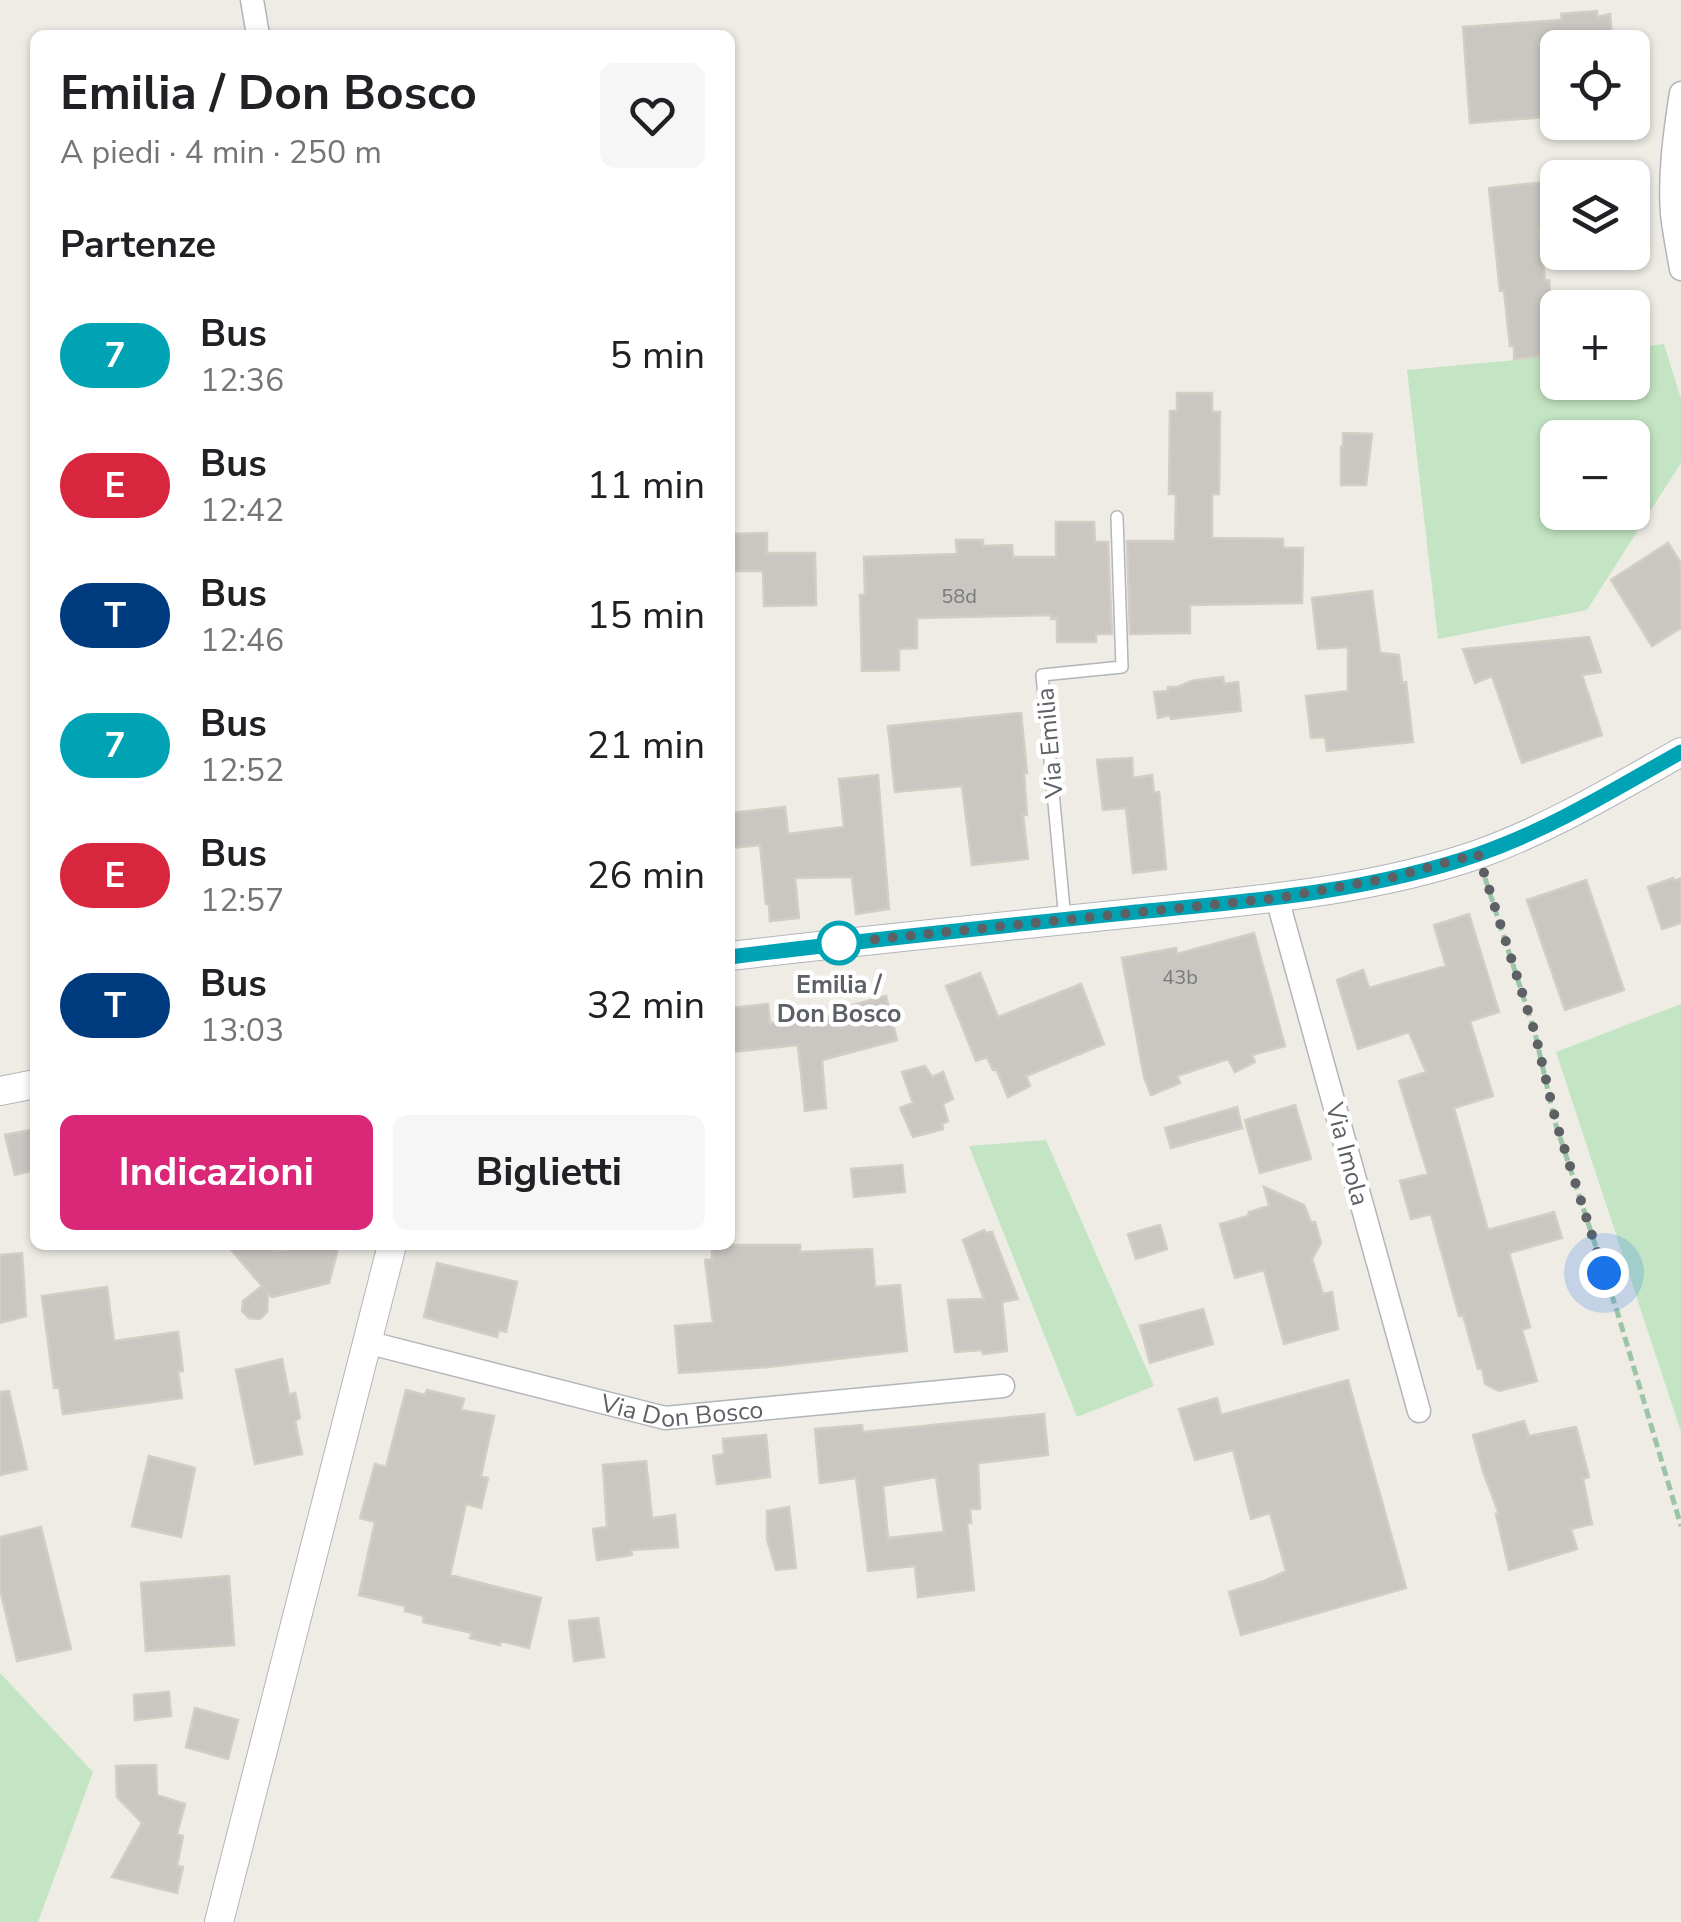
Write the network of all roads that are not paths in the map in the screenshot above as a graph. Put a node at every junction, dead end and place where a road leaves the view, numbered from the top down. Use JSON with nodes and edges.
{"nodes":[{"id":1,"x":252,"y":0,"type":"edge"},
{"id":2,"x":257,"y":30,"type":"edge"},
{"id":3,"x":1681,"y":93,"type":"edge"},
{"id":4,"x":1677,"y":213,"type":"edge"},
{"id":5,"x":1681,"y":270,"type":"edge"},
{"id":6,"x":1117,"y":517,"type":"dead end"},
{"id":7,"x":1681,"y":752,"type":"edge"},
{"id":8,"x":1278,"y":898,"type":"junction"},
{"id":9,"x":1066,"y":920,"type":"junction"},
{"id":10,"x":735,"y":955,"type":"edge"},
{"id":11,"x":30,"y":1085,"type":"edge"},
{"id":12,"x":0,"y":1091,"type":"edge"},
{"id":13,"x":391,"y":1250,"type":"edge"},
{"id":14,"x":366,"y":1342,"type":"junction"},
{"id":15,"x":1003,"y":1386,"type":"dead end"},
{"id":16,"x":1420,"y":1410,"type":"dead end"},
{"id":17,"x":219,"y":1922,"type":"edge"}],
"edges":[{"from":1,"to":2,"type":"street"},
{"from":3,"to":4,"type":"street"},
{"from":4,"to":5,"type":"street"},
{"from":6,"to":9,"type":"lane","name":"Via Emilia"},
{"from":7,"to":8,"type":"street"},
{"from":8,"to":9,"type":"street"},
{"from":8,"to":16,"type":"street","name":"Via Imola"},
{"from":9,"to":10,"type":"street"},
{"from":11,"to":12,"type":"street"},
{"from":13,"to":14,"type":"street"},
{"from":14,"to":15,"type":"street","name":"Via Don Bosco"},
{"from":14,"to":17,"type":"street"}]}
